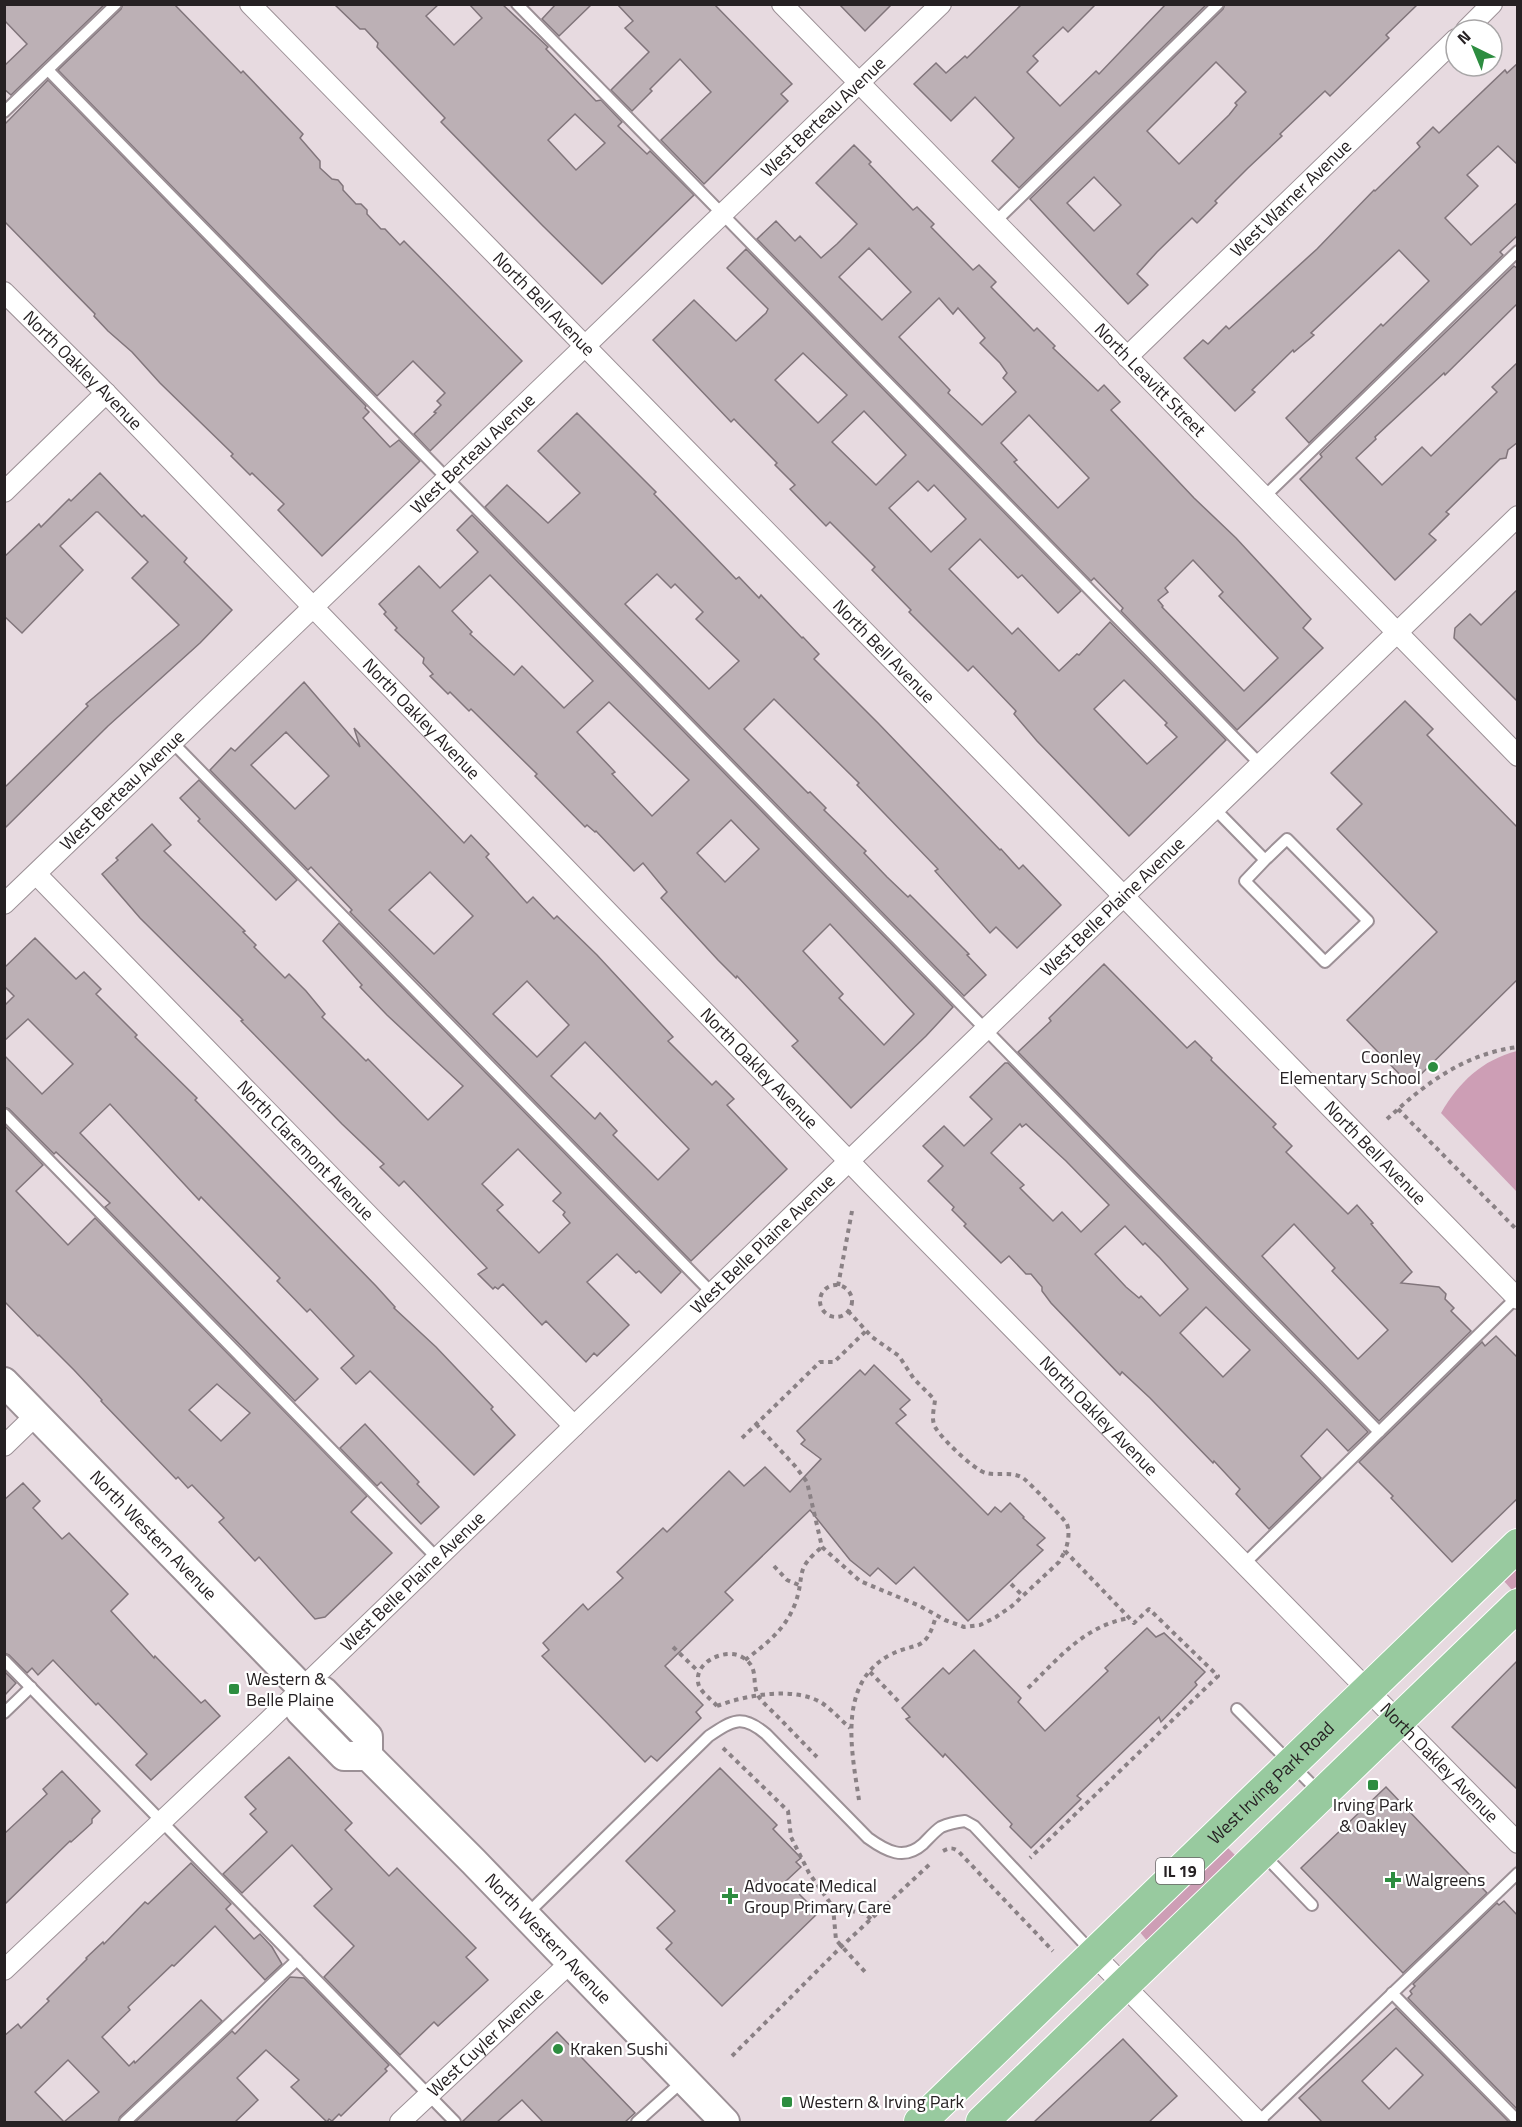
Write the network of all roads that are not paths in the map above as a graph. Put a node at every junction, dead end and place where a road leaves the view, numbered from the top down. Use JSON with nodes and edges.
{"nodes":[{"id":1,"x":116,"y":4,"type":"edge"},
{"id":2,"x":250,"y":4,"type":"edge"},
{"id":3,"x":517,"y":4,"type":"edge"},
{"id":4,"x":783,"y":4,"type":"edge"},
{"id":5,"x":940,"y":4,"type":"edge"},
{"id":6,"x":1218,"y":4,"type":"edge"},
{"id":7,"x":1492,"y":4,"type":"edge"},
{"id":8,"x":1478,"y":18,"type":"edge"},
{"id":9,"x":1444,"y":51,"type":"edge"},
{"id":10,"x":48,"y":70,"type":"junction"},
{"id":11,"x":859,"y":83,"type":"junction"},
{"id":12,"x":4,"y":112,"type":"edge"},
{"id":13,"x":722,"y":215,"type":"junction"},
{"id":14,"x":995,"y":222,"type":"junction"},
{"id":15,"x":1518,"y":251,"type":"edge"},
{"id":16,"x":4,"y":292,"type":"edge"},
{"id":17,"x":585,"y":346,"type":"junction"},
{"id":18,"x":1127,"y":357,"type":"junction"},
{"id":19,"x":106,"y":393,"type":"junction"},
{"id":20,"x":448,"y":478,"type":"junction"},
{"id":21,"x":4,"y":492,"type":"edge"},
{"id":22,"x":1264,"y":497,"type":"junction"},
{"id":23,"x":1518,"y":516,"type":"edge"},
{"id":24,"x":313,"y":608,"type":"junction"},
{"id":25,"x":1396,"y":632,"type":"junction"},
{"id":26,"x":173,"y":743,"type":"junction"},
{"id":27,"x":1518,"y":756,"type":"edge"},
{"id":28,"x":1260,"y":764,"type":"junction"},
{"id":29,"x":1214,"y":808,"type":"junction"},
{"id":30,"x":1265,"y":861,"type":"junction"},
{"id":31,"x":36,"y":874,"type":"junction"},
{"id":32,"x":1123,"y":896,"type":"junction"},
{"id":33,"x":4,"y":904,"type":"edge"},
{"id":34,"x":985,"y":1029,"type":"junction"},
{"id":35,"x":4,"y":1114,"type":"edge"},
{"id":36,"x":849,"y":1161,"type":"junction"},
{"id":37,"x":712,"y":1293,"type":"junction"},
{"id":38,"x":1517,"y":1298,"type":"edge"},
{"id":39,"x":4,"y":1382,"type":"edge"},
{"id":40,"x":36,"y":1415,"type":"junction"},
{"id":41,"x":574,"y":1426,"type":"junction"},
{"id":42,"x":1379,"y":1432,"type":"junction"},
{"id":43,"x":4,"y":1446,"type":"edge"},
{"id":44,"x":1518,"y":1545,"type":"edge"},
{"id":45,"x":437,"y":1558,"type":"junction"},
{"id":46,"x":1244,"y":1564,"type":"junction"},
{"id":47,"x":1518,"y":1605,"type":"edge"},
{"id":48,"x":4,"y":1660,"type":"edge"},
{"id":49,"x":31,"y":1688,"type":"junction"},
{"id":50,"x":302,"y":1688,"type":"junction"},
{"id":51,"x":1368,"y":1690,"type":"junction"},
{"id":52,"x":1238,"y":1709,"type":"dead end"},
{"id":53,"x":4,"y":1713,"type":"edge"},
{"id":54,"x":1398,"y":1721,"type":"junction"},
{"id":55,"x":1291,"y":1764,"type":"junction"},
{"id":56,"x":1321,"y":1795,"type":"junction"},
{"id":57,"x":161,"y":1821,"type":"junction"},
{"id":58,"x":1518,"y":1843,"type":"edge"},
{"id":59,"x":1262,"y":1852,"type":"junction"},
{"id":60,"x":1518,"y":1873,"type":"edge"},
{"id":61,"x":1312,"y":1905,"type":"dead end"},
{"id":62,"x":526,"y":1915,"type":"junction"},
{"id":63,"x":1094,"y":1955,"type":"junction"},
{"id":64,"x":297,"y":1960,"type":"junction"},
{"id":65,"x":571,"y":1962,"type":"junction"},
{"id":66,"x":4,"y":1970,"type":"edge"},
{"id":67,"x":1124,"y":1986,"type":"junction"},
{"id":68,"x":1392,"y":1993,"type":"junction"},
{"id":69,"x":684,"y":2080,"type":"junction"},
{"id":70,"x":429,"y":2095,"type":"junction"},
{"id":71,"x":1518,"y":2121,"type":"edge"},
{"id":72,"x":125,"y":2122,"type":"edge"},
{"id":73,"x":400,"y":2122,"type":"edge"},
{"id":74,"x":455,"y":2122,"type":"edge"},
{"id":75,"x":637,"y":2122,"type":"edge"},
{"id":76,"x":725,"y":2122,"type":"edge"},
{"id":77,"x":920,"y":2122,"type":"edge"},
{"id":78,"x":982,"y":2122,"type":"edge"},
{"id":79,"x":1258,"y":2122,"type":"edge"}],
"edges":[{"from":1,"to":10,"type":"lane"},
{"from":2,"to":17,"type":"street","name":"North Bell Avenue"},
{"from":3,"to":13,"type":"lane"},
{"from":4,"to":11,"type":"street","name":"North Leavitt Street"},
{"from":5,"to":11,"type":"street","name":"West Berteau Avenue"},
{"from":6,"to":14,"type":"lane"},
{"from":7,"to":8,"type":"street"},
{"from":9,"to":18,"type":"street","name":"West Warner Avenue"},
{"from":10,"to":12,"type":"lane"},
{"from":10,"to":20,"type":"lane"},
{"from":11,"to":13,"type":"street","name":"West Berteau Avenue"},
{"from":11,"to":14,"type":"street","name":"North Leavitt Street"},
{"from":13,"to":17,"type":"street","name":"West Berteau Avenue"},
{"from":13,"to":28,"type":"lane"},
{"from":14,"to":18,"type":"street","name":"North Leavitt Street"},
{"from":15,"to":22,"type":"lane"},
{"from":16,"to":19,"type":"street","name":"North Oakley Avenue"},
{"from":17,"to":20,"type":"street","name":"West Berteau Avenue"},
{"from":17,"to":32,"type":"street","name":"North Bell Avenue"},
{"from":18,"to":22,"type":"street","name":"North Leavitt Street"},
{"from":19,"to":21,"type":"street"},
{"from":19,"to":24,"type":"street","name":"North Oakley Avenue"},
{"from":20,"to":24,"type":"street","name":"West Berteau Avenue"},
{"from":20,"to":34,"type":"lane"},
{"from":22,"to":25,"type":"street","name":"North Leavitt Street"},
{"from":23,"to":25,"type":"street","name":"West Belle Plaine Avenue"},
{"from":24,"to":26,"type":"street","name":"West Berteau Avenue"},
{"from":24,"to":36,"type":"street","name":"North Oakley Avenue"},
{"from":25,"to":27,"type":"street","name":"North Leavitt Street"},
{"from":25,"to":28,"type":"street","name":"West Belle Plaine Avenue"},
{"from":26,"to":31,"type":"street","name":"West Berteau Avenue"},
{"from":26,"to":37,"type":"lane"},
{"from":28,"to":29,"type":"street","name":"West Belle Plaine Avenue"},
{"from":29,"to":30,"type":"lane"},
{"from":29,"to":32,"type":"street","name":"West Belle Plaine Avenue"},
{"from":30,"to":30,"type":"lane"},
{"from":31,"to":33,"type":"street","name":"West Berteau Avenue"},
{"from":31,"to":41,"type":"street","name":"North Claremont Avenue"},
{"from":32,"to":34,"type":"street","name":"West Belle Plaine Avenue"},
{"from":32,"to":38,"type":"street","name":"North Bell Avenue"},
{"from":34,"to":36,"type":"street","name":"West Belle Plaine Avenue"},
{"from":34,"to":42,"type":"lane"},
{"from":35,"to":45,"type":"lane"},
{"from":36,"to":37,"type":"street","name":"West Belle Plaine Avenue"},
{"from":36,"to":46,"type":"street","name":"North Oakley Avenue"},
{"from":37,"to":41,"type":"street","name":"West Belle Plaine Avenue"},
{"from":38,"to":42,"type":"lane"},
{"from":39,"to":40,"type":"main road","name":"North Western Avenue"},
{"from":40,"to":43,"type":"street"},
{"from":40,"to":50,"type":"main road","name":"North Western Avenue"},
{"from":41,"to":45,"type":"street","name":"West Belle Plaine Avenue"},
{"from":42,"to":46,"type":"lane"},
{"from":44,"to":51,"type":"main road","name":"West Irving Park Road","number":"IL 19"},
{"from":45,"to":50,"type":"street","name":"West Belle Plaine Avenue"},
{"from":46,"to":51,"type":"street","name":"North Oakley Avenue"},
{"from":47,"to":54,"type":"main road","number":"IL 19"},
{"from":48,"to":49,"type":"lane"},
{"from":49,"to":53,"type":"lane"},
{"from":49,"to":57,"type":"lane"},
{"from":50,"to":57,"type":"street","name":"West Belle Plaine Avenue"},
{"from":50,"to":62,"type":"main road","name":"North Western Avenue"},
{"from":51,"to":54,"type":"street","name":"North Oakley Avenue"},
{"from":51,"to":55,"type":"main road","name":"West Irving Park Road","number":"IL 19"},
{"from":52,"to":55,"type":"lane"},
{"from":54,"to":56,"type":"main road","number":"IL 19"},
{"from":54,"to":58,"type":"street","name":"North Oakley Avenue"},
{"from":55,"to":56,"type":"lane"},
{"from":55,"to":63,"type":"main road","name":"West Irving Park Road","number":"IL 19"},
{"from":56,"to":59,"type":"main road","number":"IL 19"},
{"from":57,"to":64,"type":"lane"},
{"from":57,"to":66,"type":"street","name":"West Belle Plaine Avenue"},
{"from":59,"to":61,"type":"lane"},
{"from":59,"to":67,"type":"main road","number":"IL 19"},
{"from":60,"to":68,"type":"lane"},
{"from":62,"to":63,"type":"lane"},
{"from":62,"to":65,"type":"main road","name":"North Western Avenue"},
{"from":63,"to":67,"type":"street"},
{"from":63,"to":77,"type":"main road","name":"West Irving Park Road","number":"IL 19"},
{"from":64,"to":70,"type":"lane"},
{"from":64,"to":72,"type":"lane"},
{"from":65,"to":69,"type":"main road","name":"North Western Avenue"},
{"from":65,"to":70,"type":"street","name":"West Cuyler Avenue"},
{"from":67,"to":78,"type":"main road","number":"IL 19"},
{"from":67,"to":79,"type":"street"},
{"from":68,"to":71,"type":"lane"},
{"from":68,"to":79,"type":"lane"},
{"from":69,"to":75,"type":"lane"},
{"from":69,"to":76,"type":"main road","name":"North Western Avenue"},
{"from":70,"to":73,"type":"street","name":"West Cuyler Avenue"},
{"from":70,"to":74,"type":"lane"}]}
